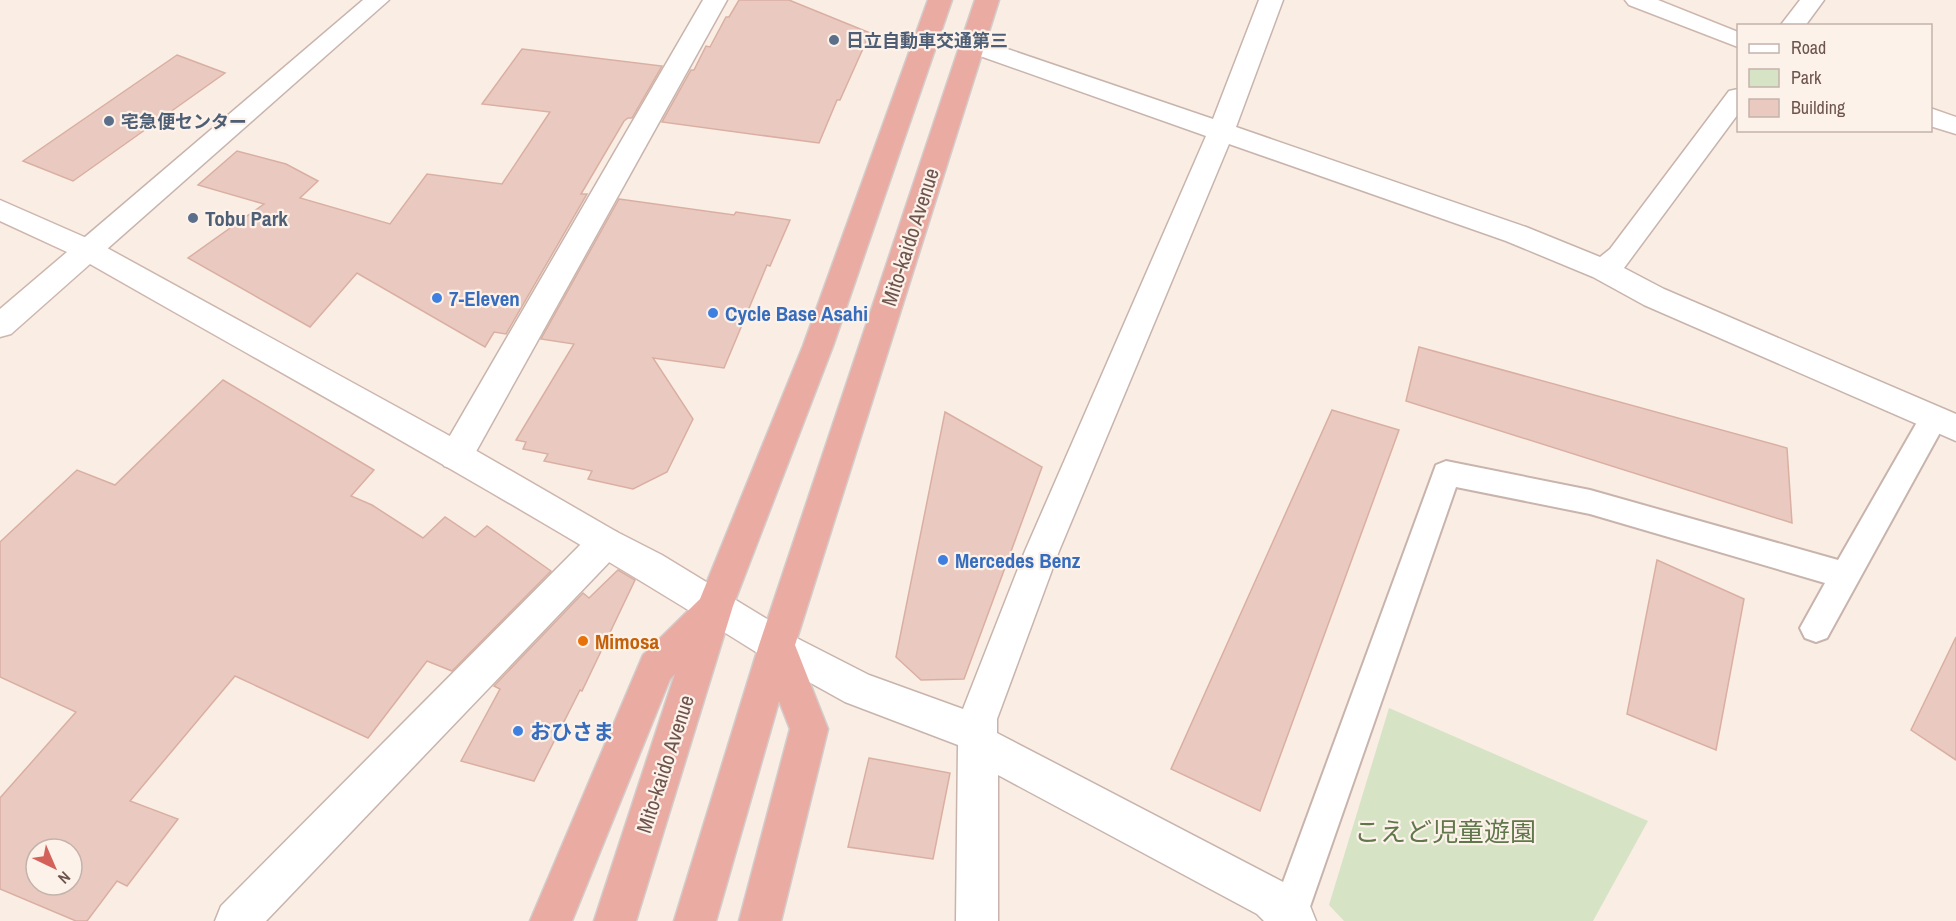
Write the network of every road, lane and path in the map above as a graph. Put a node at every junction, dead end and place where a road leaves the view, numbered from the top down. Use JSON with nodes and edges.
{"nodes":[{"id":1,"x":377,"y":0,"type":"edge"},
{"id":2,"x":716,"y":0,"type":"edge"},
{"id":3,"x":940,"y":0,"type":"edge"},
{"id":4,"x":987,"y":0,"type":"edge"},
{"id":5,"x":1271,"y":0,"type":"edge"},
{"id":6,"x":1637,"y":0,"type":"edge"},
{"id":7,"x":1812,"y":0,"type":"edge"},
{"id":8,"x":1794,"y":24,"type":"edge"},
{"id":9,"x":1737,"y":40,"type":"edge"},
{"id":10,"x":972,"y":45,"type":"junction"},
{"id":11,"x":1737,"y":98,"type":"edge"},
{"id":12,"x":1932,"y":117,"type":"edge"},
{"id":13,"x":1956,"y":126,"type":"edge"},
{"id":14,"x":1221,"y":132,"type":"junction"},
{"id":15,"x":0,"y":210,"type":"edge"},
{"id":16,"x":88,"y":250,"type":"junction"},
{"id":17,"x":1603,"y":270,"type":"junction"},
{"id":18,"x":0,"y":326,"type":"edge"},
{"id":19,"x":1945,"y":423,"type":"edge"},
{"id":20,"x":456,"y":456,"type":"junction"},
{"id":21,"x":605,"y":543,"type":"junction"},
{"id":22,"x":1845,"y":575,"type":"junction"},
{"id":23,"x":716,"y":606,"type":"junction"},
{"id":24,"x":1816,"y":628,"type":"dead end"},
{"id":25,"x":777,"y":645,"type":"junction"},
{"id":26,"x":977,"y":738,"type":"junction"},
{"id":27,"x":1292,"y":918,"type":"edge"},
{"id":28,"x":236,"y":921,"type":"edge"},
{"id":29,"x":551,"y":921,"type":"edge"},
{"id":30,"x":615,"y":921,"type":"edge"},
{"id":31,"x":695,"y":921,"type":"edge"},
{"id":32,"x":760,"y":921,"type":"edge"},
{"id":33,"x":977,"y":921,"type":"edge"}],
"edges":[{"from":1,"to":16,"type":"street"},
{"from":2,"to":20,"type":"street"},
{"from":3,"to":23,"type":"highway","name":"Mito-kaido Avenue"},
{"from":4,"to":10,"type":"highway","name":"Mito-kaido Avenue"},
{"from":5,"to":14,"type":"street"},
{"from":6,"to":9,"type":"street"},
{"from":7,"to":8,"type":"street"},
{"from":10,"to":14,"type":"street"},
{"from":10,"to":25,"type":"highway","name":"Mito-kaido Avenue"},
{"from":11,"to":17,"type":"street"},
{"from":12,"to":13,"type":"street"},
{"from":14,"to":17,"type":"street"},
{"from":14,"to":26,"type":"street"},
{"from":15,"to":16,"type":"street"},
{"from":16,"to":18,"type":"street"},
{"from":16,"to":20,"type":"street"},
{"from":17,"to":19,"type":"street"},
{"from":19,"to":22,"type":"lane"},
{"from":20,"to":21,"type":"street"},
{"from":21,"to":23,"type":"street"},
{"from":21,"to":28,"type":"street"},
{"from":22,"to":24,"type":"lane"},
{"from":22,"to":27,"type":"lane"},
{"from":23,"to":25,"type":"street"},
{"from":23,"to":29,"type":"highway","name":"Mito-kaido Avenue"},
{"from":23,"to":30,"type":"highway","name":"Mito-kaido Avenue"},
{"from":25,"to":26,"type":"street"},
{"from":25,"to":31,"type":"highway","name":"Mito-kaido Avenue"},
{"from":25,"to":32,"type":"highway"},
{"from":26,"to":27,"type":"street"},
{"from":26,"to":33,"type":"street"}]}
